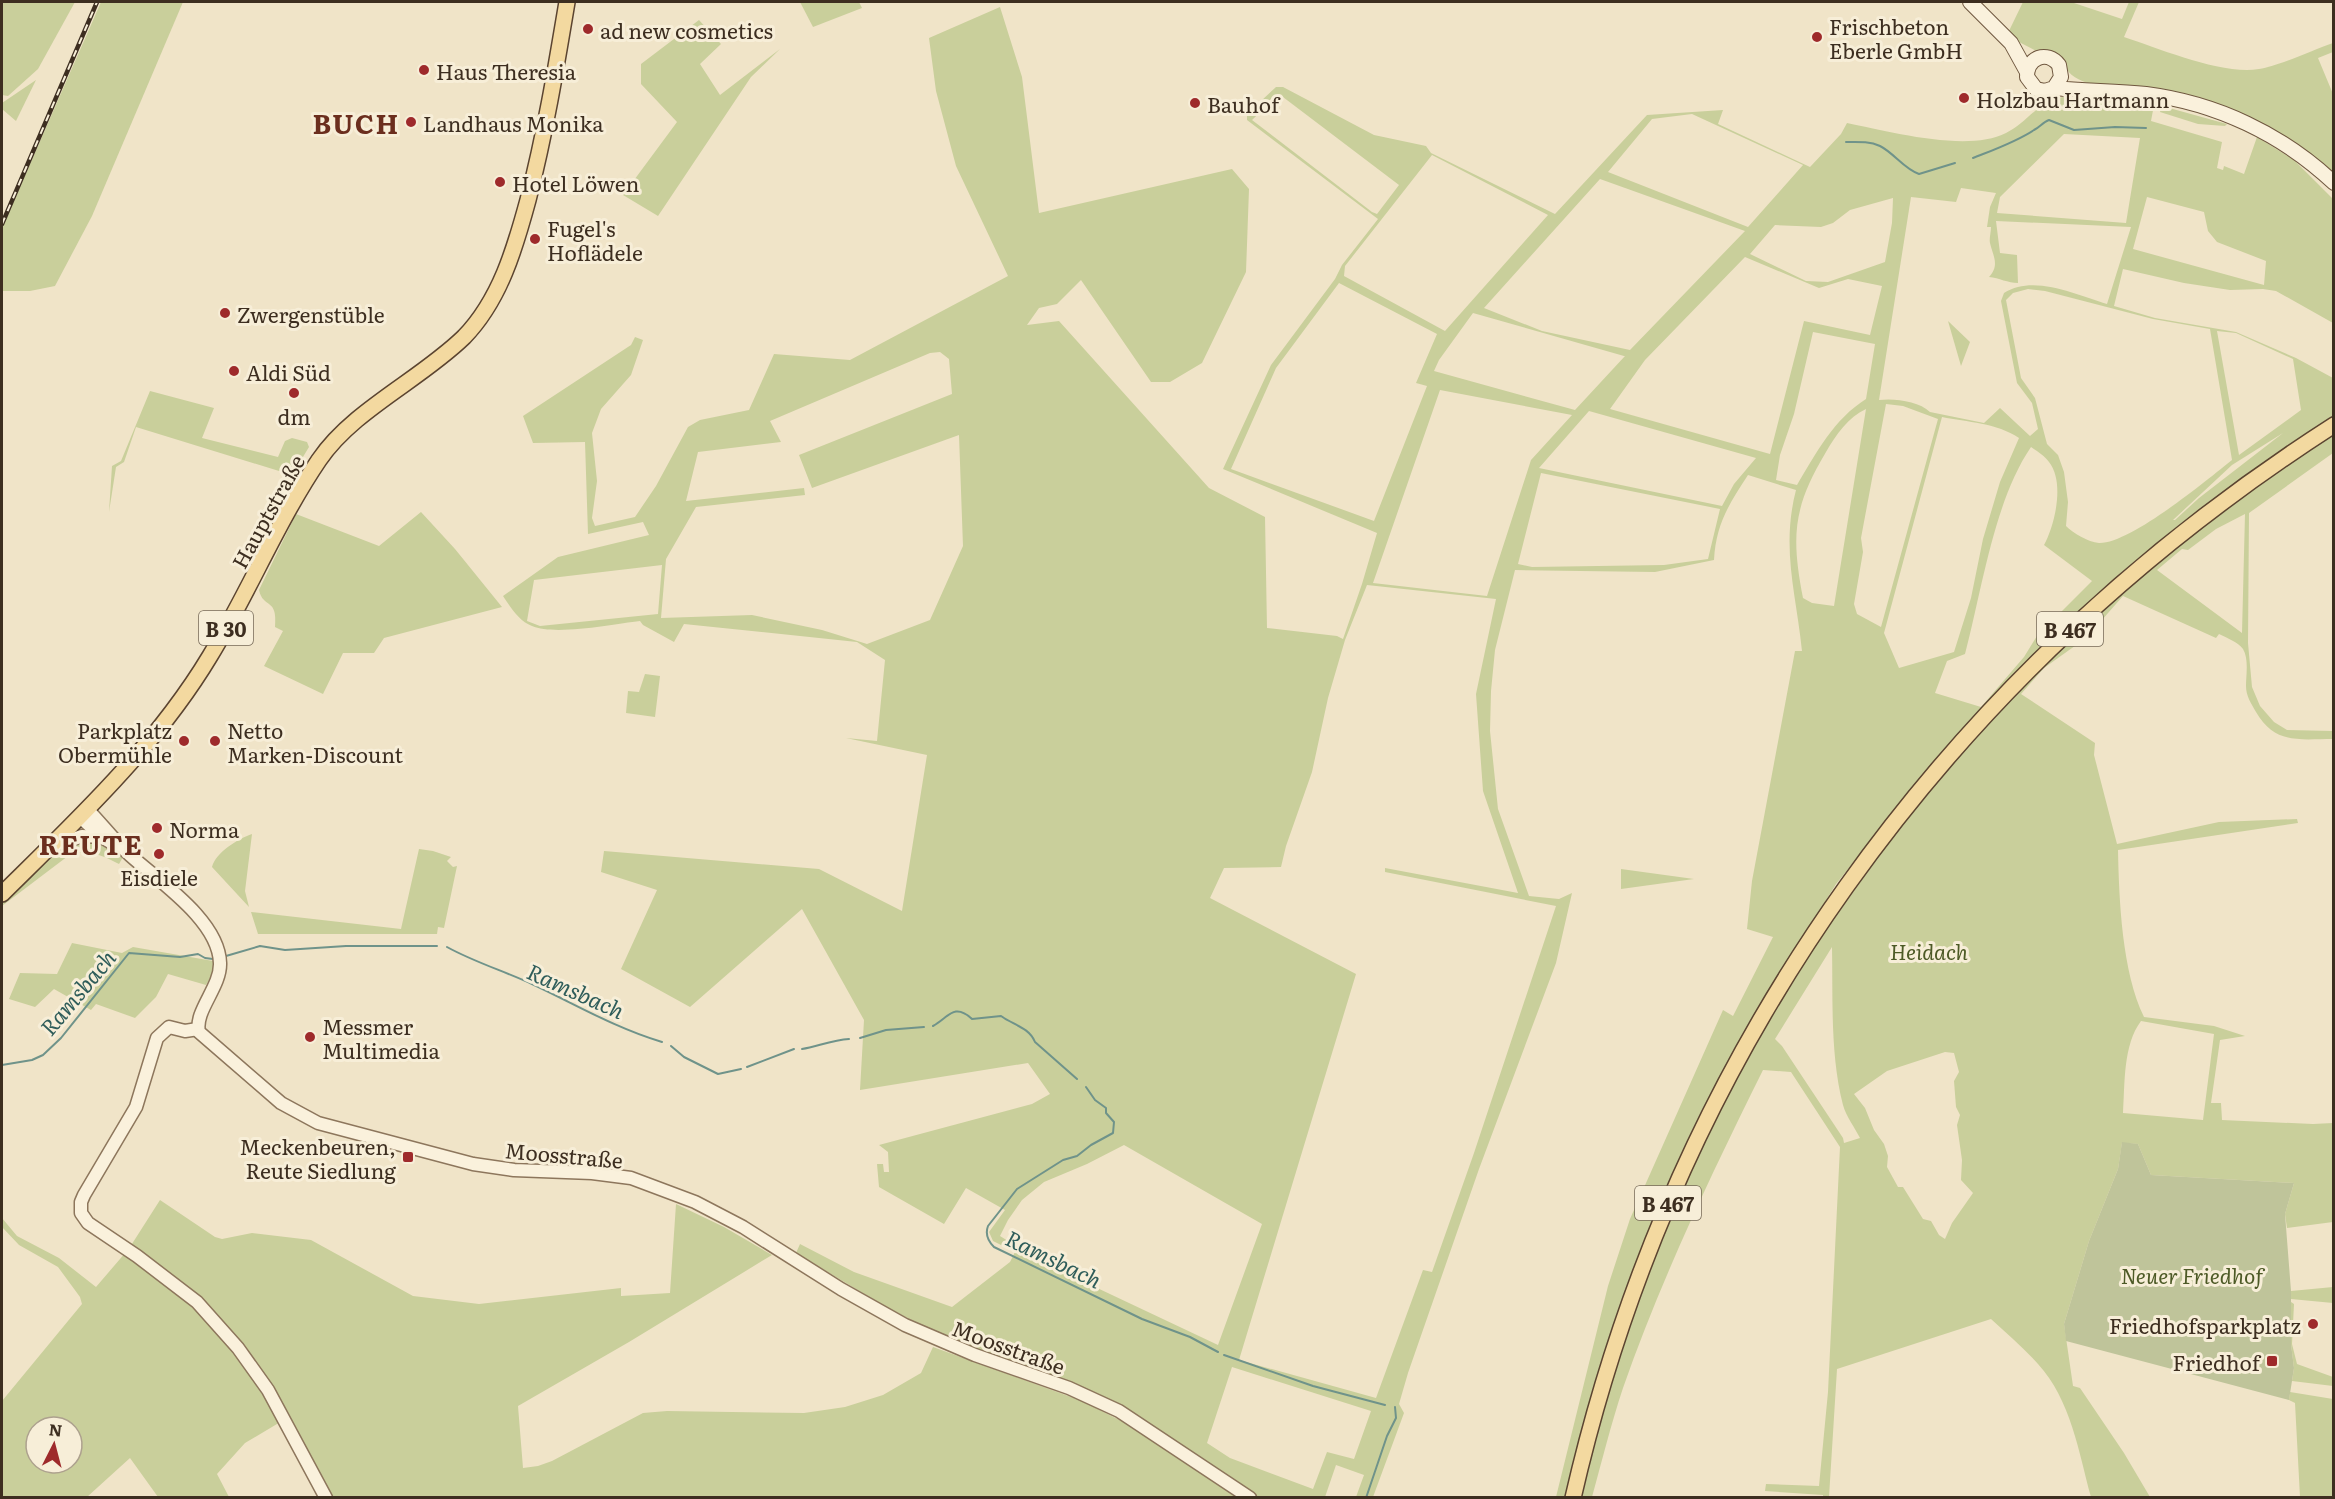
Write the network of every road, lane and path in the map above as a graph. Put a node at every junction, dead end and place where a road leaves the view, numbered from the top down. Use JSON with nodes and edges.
{"nodes":[{"id":1,"x":567,"y":2,"type":"edge"},
{"id":2,"x":1970,"y":2,"type":"edge"},
{"id":3,"x":2011,"y":43,"type":"junction"},
{"id":4,"x":2038,"y":58,"type":"junction"},
{"id":5,"x":2027,"y":72,"type":"junction"},
{"id":6,"x":2062,"y":73,"type":"junction"},
{"id":7,"x":2054,"y":88,"type":"junction"},
{"id":8,"x":2090,"y":90,"type":"junction"},
{"id":9,"x":2334,"y":183,"type":"edge"},
{"id":10,"x":2334,"y":425,"type":"edge"},
{"id":11,"x":83,"y":813,"type":"junction"},
{"id":12,"x":102,"y":837,"type":"junction"},
{"id":13,"x":49,"y":847,"type":"junction"},
{"id":14,"x":126,"y":852,"type":"junction"},
{"id":15,"x":2,"y":894,"type":"edge"},
{"id":16,"x":198,"y":1029,"type":"junction"},
{"id":17,"x":327,"y":1497,"type":"edge"},
{"id":18,"x":1250,"y":1497,"type":"edge"},
{"id":19,"x":1573,"y":1497,"type":"edge"}],
"edges":[{"from":1,"to":11,"type":"main road","name":"Hauptstraße","number":"B 30"},
{"from":2,"to":3,"type":"main road"},
{"from":3,"to":4,"type":"main road"},
{"from":3,"to":5,"type":"main road"},
{"from":4,"to":5,"type":"main road"},
{"from":4,"to":6,"type":"main road"},
{"from":5,"to":7,"type":"main road"},
{"from":6,"to":7,"type":"main road"},
{"from":6,"to":8,"type":"main road"},
{"from":7,"to":8,"type":"main road"},
{"from":8,"to":9,"type":"main road"},
{"from":10,"to":19,"type":"main road","number":"B 467"},
{"from":11,"to":12,"type":"street"},
{"from":11,"to":13,"type":"main road","name":"Hauptstraße","number":"B 30"},
{"from":11,"to":14,"type":"street"},
{"from":12,"to":13,"type":"street"},
{"from":12,"to":14,"type":"street"},
{"from":13,"to":15,"type":"main road","name":"Hauptstraße","number":"B 30"},
{"from":14,"to":16,"type":"street"},
{"from":16,"to":17,"type":"street"},
{"from":16,"to":18,"type":"street","name":"Moosstraße"}]}
